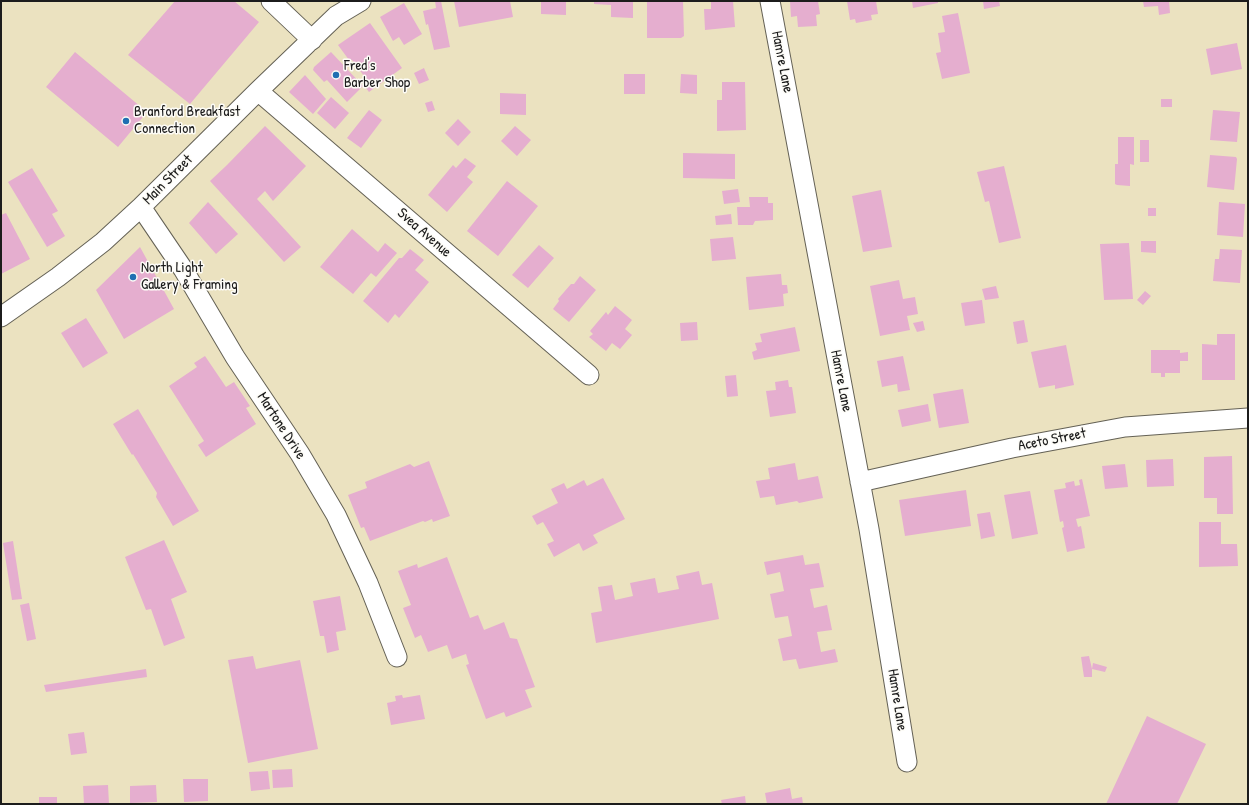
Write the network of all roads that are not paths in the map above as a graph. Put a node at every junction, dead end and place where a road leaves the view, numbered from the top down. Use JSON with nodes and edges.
{"nodes":[{"id":1,"x":271,"y":1,"type":"edge"},
{"id":2,"x":361,"y":1,"type":"edge"},
{"id":3,"x":770,"y":1,"type":"edge"},
{"id":4,"x":312,"y":40,"type":"junction"},
{"id":5,"x":258,"y":91,"type":"junction"},
{"id":6,"x":141,"y":207,"type":"junction"},
{"id":7,"x":1,"y":316,"type":"edge"},
{"id":8,"x":589,"y":375,"type":"dead end"},
{"id":9,"x":1248,"y":418,"type":"edge"},
{"id":10,"x":860,"y":482,"type":"junction"},
{"id":11,"x":397,"y":657,"type":"dead end"},
{"id":12,"x":907,"y":762,"type":"dead end"}],
"edges":[{"from":1,"to":4,"type":"street"},
{"from":2,"to":4,"type":"street","name":"Main Street"},
{"from":3,"to":10,"type":"street","name":"Hamre Lane"},
{"from":4,"to":5,"type":"street","name":"Main Street"},
{"from":5,"to":6,"type":"street","name":"Main Street"},
{"from":5,"to":8,"type":"street","name":"Svea Avenue"},
{"from":6,"to":7,"type":"street","name":"Main Street"},
{"from":6,"to":11,"type":"street","name":"Martone Drive"},
{"from":9,"to":10,"type":"street","name":"Aceto Street"},
{"from":10,"to":12,"type":"street","name":"Hamre Lane"}]}
